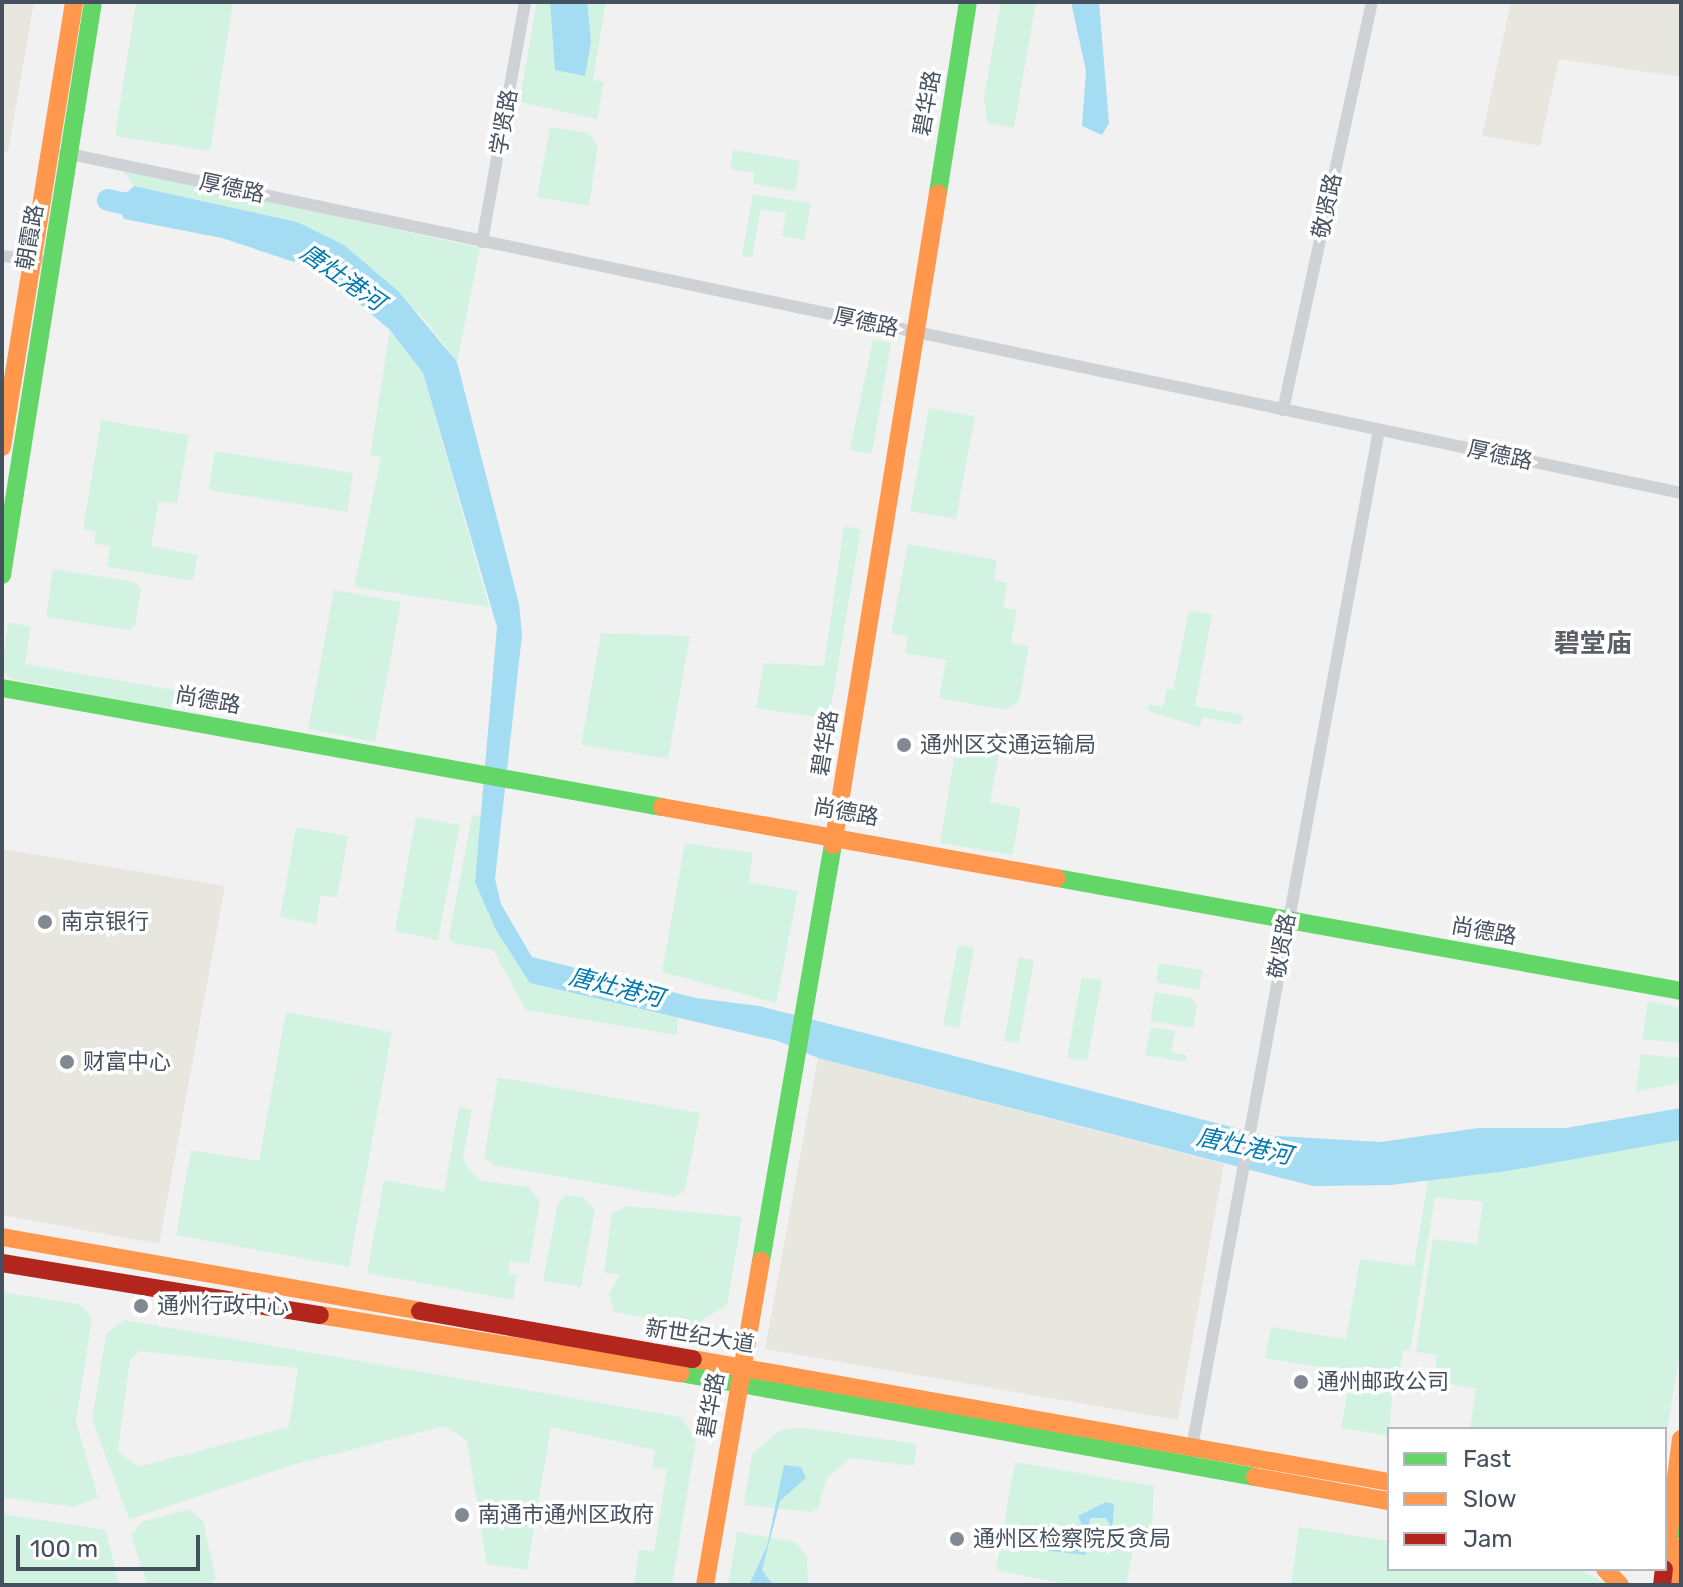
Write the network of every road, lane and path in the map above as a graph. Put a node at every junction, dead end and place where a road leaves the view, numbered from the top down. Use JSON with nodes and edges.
{"nodes":[{"id":1,"x":74,"y":2,"type":"edge"},
{"id":2,"x":93,"y":2,"type":"edge"},
{"id":3,"x":525,"y":2,"type":"edge"},
{"id":4,"x":968,"y":2,"type":"edge"},
{"id":5,"x":1372,"y":2,"type":"edge"},
{"id":6,"x":60,"y":151,"type":"junction"},
{"id":7,"x":482,"y":242,"type":"junction"},
{"id":8,"x":2,"y":256,"type":"edge"},
{"id":9,"x":31,"y":259,"type":"junction"},
{"id":10,"x":50,"y":262,"type":"junction"},
{"id":11,"x":913,"y":332,"type":"junction"},
{"id":12,"x":1283,"y":410,"type":"junction"},
{"id":13,"x":1379,"y":430,"type":"junction"},
{"id":14,"x":2,"y":447,"type":"edge"},
{"id":15,"x":1681,"y":493,"type":"edge"},
{"id":16,"x":2,"y":575,"type":"edge"},
{"id":17,"x":2,"y":688,"type":"edge"},
{"id":18,"x":835,"y":835,"type":"junction"},
{"id":19,"x":1286,"y":919,"type":"junction"},
{"id":20,"x":1681,"y":991,"type":"edge"},
{"id":21,"x":2,"y":1237,"type":"edge"},
{"id":22,"x":2,"y":1263,"type":"edge"},
{"id":23,"x":740,"y":1375,"type":"junction"},
{"id":24,"x":1681,"y":1440,"type":"edge"},
{"id":25,"x":1191,"y":1455,"type":"junction"},
{"id":26,"x":1667,"y":1457,"type":"edge"},
{"id":27,"x":1387,"y":1482,"type":"edge"},
{"id":28,"x":1387,"y":1501,"type":"edge"},
{"id":29,"x":1672,"y":1527,"type":"edge"},
{"id":30,"x":1672,"y":1556,"type":"edge"},
{"id":31,"x":705,"y":1585,"type":"edge"},
{"id":32,"x":1676,"y":1585,"type":"edge"}],
"edges":[{"from":1,"to":6,"type":"main road","name":"朝霞路"},
{"from":2,"to":6,"type":"main road","name":"朝霞路"},
{"from":3,"to":7,"type":"street","name":"学贤路"},
{"from":4,"to":11,"type":"main road","name":"碧华路"},
{"from":5,"to":12,"type":"street","name":"敬贤路"},
{"from":6,"to":7,"type":"street","name":"厚德路"},
{"from":6,"to":9,"type":"main road","name":"朝霞路"},
{"from":6,"to":10,"type":"main road","name":"朝霞路"},
{"from":7,"to":11,"type":"street","name":"厚德路"},
{"from":8,"to":9,"type":"street"},
{"from":9,"to":10,"type":"street"},
{"from":9,"to":14,"type":"main road","name":"朝霞路"},
{"from":10,"to":16,"type":"main road","name":"朝霞路"},
{"from":11,"to":12,"type":"street","name":"厚德路"},
{"from":11,"to":18,"type":"main road","name":"碧华路"},
{"from":12,"to":13,"type":"street","name":"厚德路"},
{"from":13,"to":15,"type":"street","name":"厚德路"},
{"from":13,"to":19,"type":"street","name":"敬贤路"},
{"from":17,"to":18,"type":"main road","name":"尚德路"},
{"from":18,"to":19,"type":"main road","name":"尚德路"},
{"from":18,"to":23,"type":"main road","name":"碧华路"},
{"from":19,"to":20,"type":"main road","name":"尚德路"},
{"from":19,"to":25,"type":"street","name":"敬贤路"},
{"from":21,"to":23,"type":"main road","name":"新世纪大道"},
{"from":22,"to":23,"type":"main road","name":"新世纪大道"},
{"from":23,"to":25,"type":"main road","name":"新世纪大道"},
{"from":23,"to":31,"type":"main road","name":"碧华路"},
{"from":24,"to":26,"type":"main road"},
{"from":24,"to":29,"type":"main road"},
{"from":25,"to":27,"type":"main road","name":"新世纪大道"},
{"from":25,"to":28,"type":"main road","name":"新世纪大道"},
{"from":29,"to":30,"type":"main road"},
{"from":30,"to":32,"type":"main road"}]}
